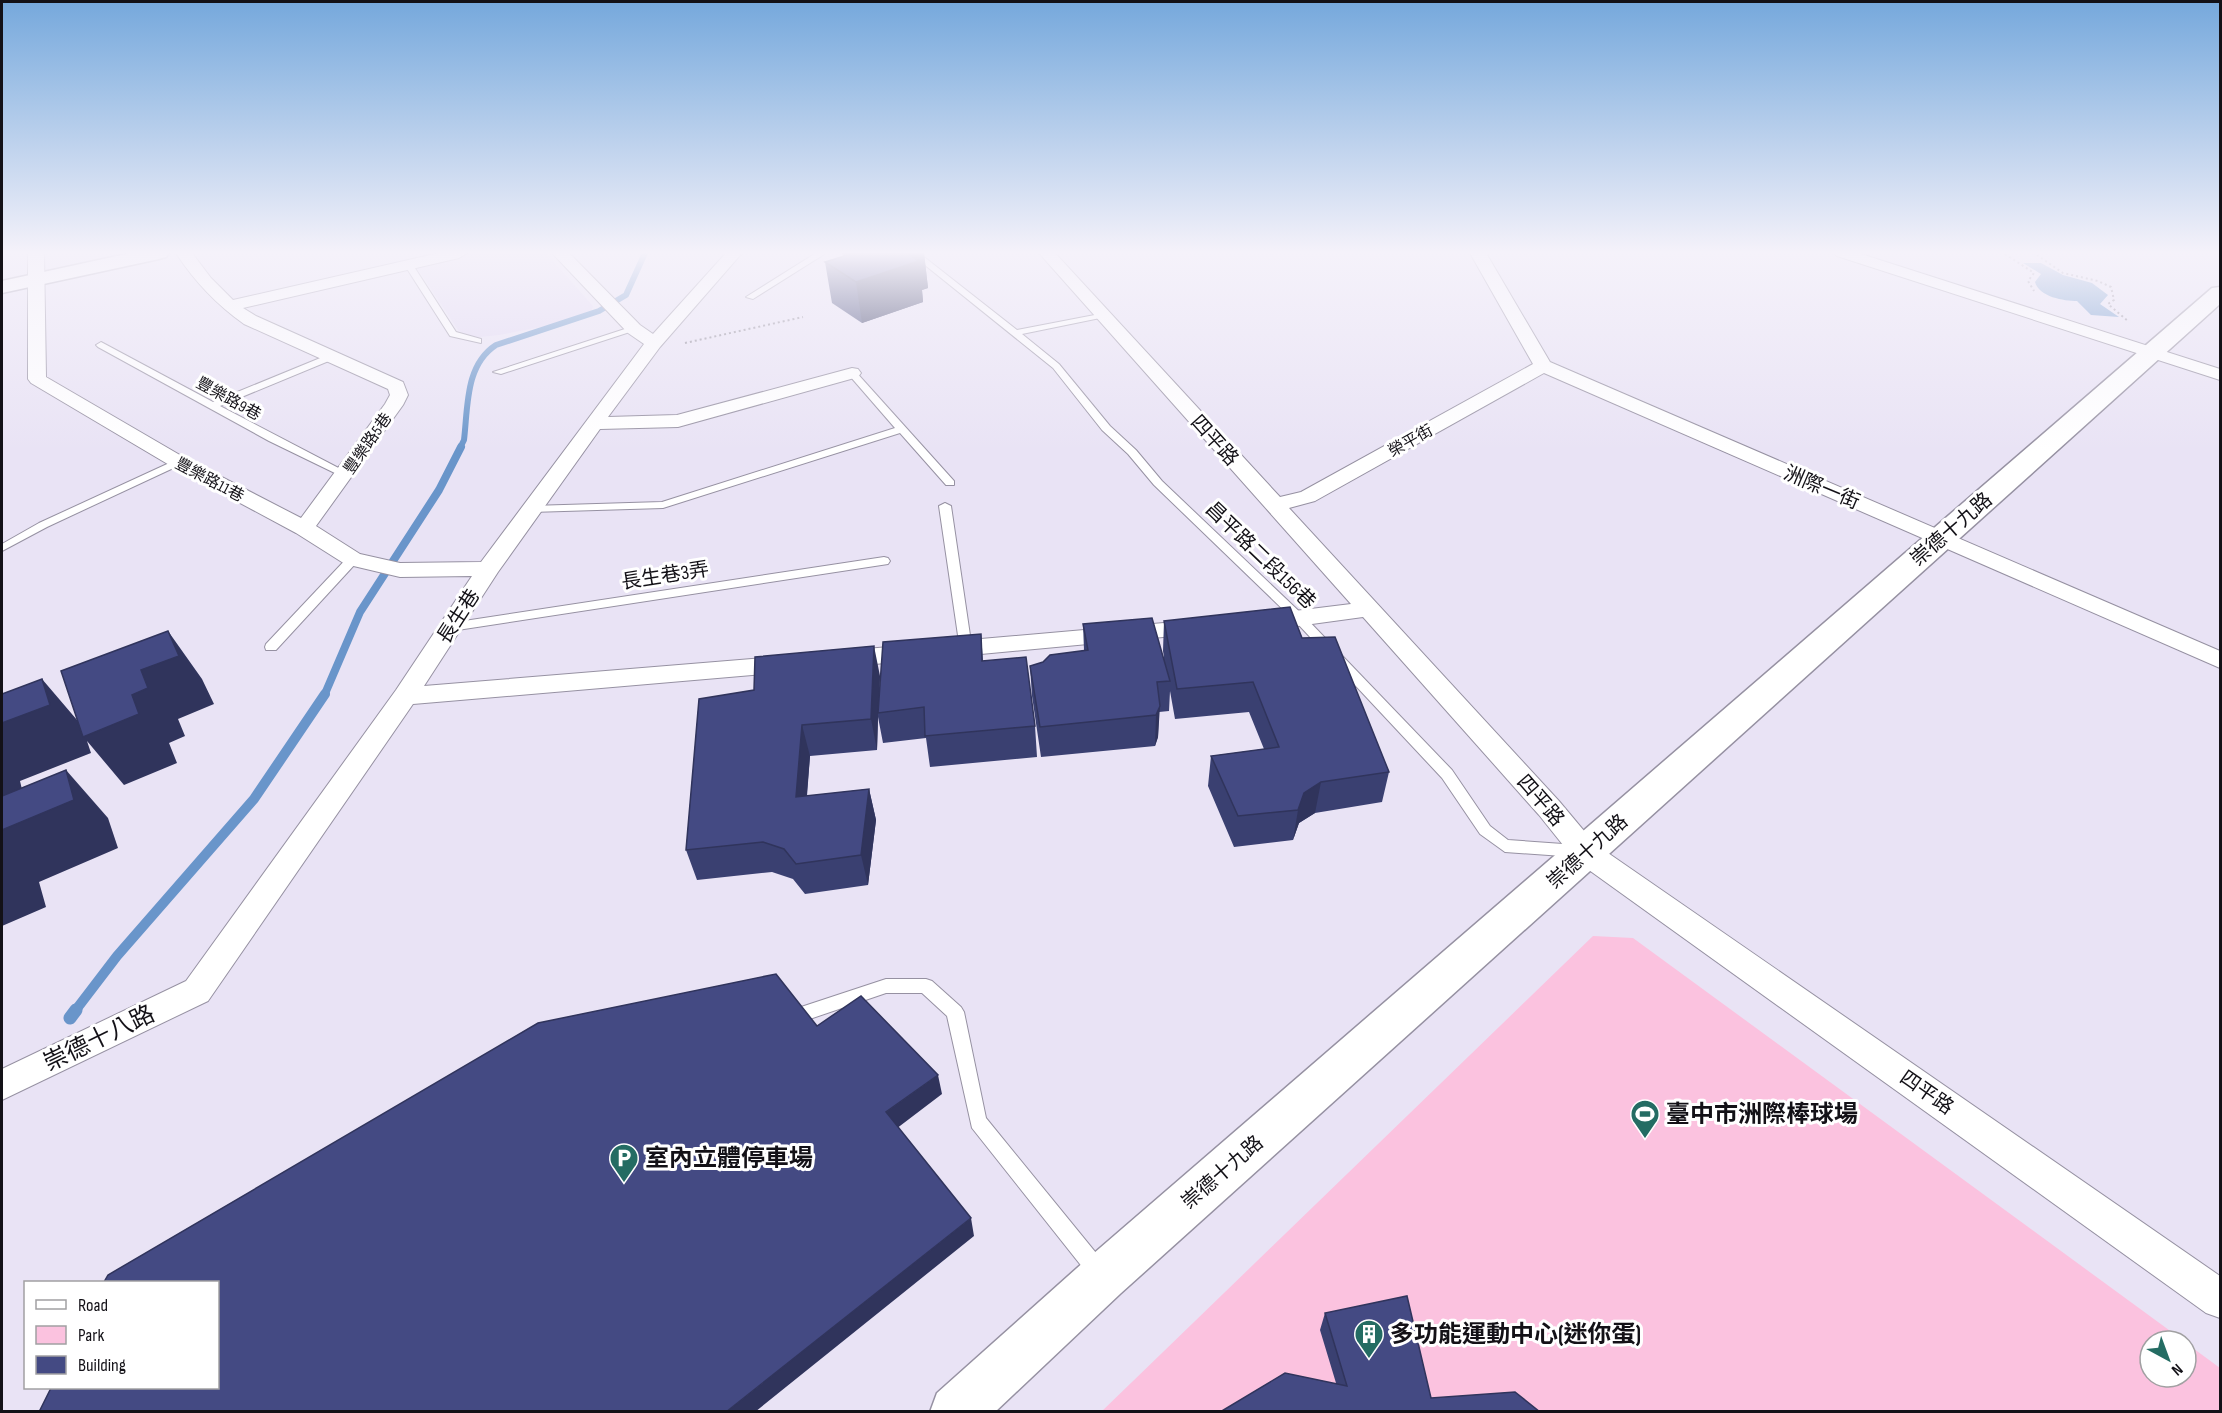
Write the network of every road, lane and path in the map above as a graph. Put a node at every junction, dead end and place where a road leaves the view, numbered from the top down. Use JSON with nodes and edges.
{"nodes":[{"id":1,"x":38,"y":319,"type":"edge"},
{"id":2,"x":248,"y":319,"type":"edge"},
{"id":3,"x":443,"y":319,"type":"edge"},
{"id":4,"x":624,"y":319,"type":"edge"},
{"id":5,"x":675,"y":319,"type":"edge"},
{"id":6,"x":794,"y":319,"type":"edge"},
{"id":7,"x":998,"y":319,"type":"edge"},
{"id":8,"x":1083,"y":319,"type":"edge"},
{"id":9,"x":1106,"y":319,"type":"edge"},
{"id":10,"x":1517,"y":319,"type":"edge"},
{"id":11,"x":2047,"y":319,"type":"edge"},
{"id":12,"x":2125,"y":319,"type":"edge"},
{"id":13,"x":2191,"y":319,"type":"edge"},
{"id":14,"x":2131,"y":324,"type":"dead end"},
{"id":15,"x":634,"y":329,"type":"junction"},
{"id":16,"x":1016,"y":333,"type":"junction"},
{"id":17,"x":478,"y":341,"type":"dead end"},
{"id":18,"x":654,"y":343,"type":"junction"},
{"id":19,"x":101,"y":345,"type":"dead end"},
{"id":20,"x":2153,"y":353,"type":"junction"},
{"id":21,"x":333,"y":356,"type":"junction"},
{"id":22,"x":1544,"y":366,"type":"junction"},
{"id":23,"x":498,"y":372,"type":"dead end"},
{"id":24,"x":852,"y":373,"type":"joint"},
{"id":25,"x":2220,"y":375,"type":"edge"},
{"id":26,"x":212,"y":406,"type":"junction"},
{"id":27,"x":594,"y":423,"type":"junction"},
{"id":28,"x":901,"y":429,"type":"junction"},
{"id":29,"x":178,"y":462,"type":"junction"},
{"id":30,"x":345,"y":474,"type":"junction"},
{"id":31,"x":950,"y":483,"type":"dead end"},
{"id":32,"x":1274,"y":505,"type":"junction"},
{"id":33,"x":945,"y":506,"type":"dead end"},
{"id":34,"x":531,"y":509,"type":"junction"},
{"id":35,"x":304,"y":528,"type":"junction"},
{"id":36,"x":1940,"y":538,"type":"junction"},
{"id":37,"x":2,"y":548,"type":"edge"},
{"id":38,"x":353,"y":559,"type":"junction"},
{"id":39,"x":884,"y":561,"type":"dead end"},
{"id":40,"x":488,"y":569,"type":"junction"},
{"id":41,"x":1368,"y":609,"type":"junction"},
{"id":42,"x":1300,"y":619,"type":"junction"},
{"id":43,"x":451,"y":627,"type":"junction"},
{"id":44,"x":271,"y":647,"type":"dead end"},
{"id":45,"x":966,"y":649,"type":"junction"},
{"id":46,"x":2220,"y":660,"type":"edge"},
{"id":47,"x":405,"y":696,"type":"junction"},
{"id":48,"x":1585,"y":852,"type":"junction"},
{"id":49,"x":197,"y":991,"type":"joint"},
{"id":50,"x":798,"y":1015,"type":"edge"},
{"id":51,"x":2,"y":1085,"type":"edge"},
{"id":52,"x":1104,"y":1277,"type":"junction"},
{"id":53,"x":2220,"y":1299,"type":"edge"},
{"id":54,"x":956,"y":1412,"type":"edge"}],
"edges":[{"from":1,"to":29,"type":"street","name":"豐樂路11巷"},
{"from":2,"to":21,"type":"street","name":"豐樂路5巷"},
{"from":3,"to":17,"type":"lane"},
{"from":4,"to":15,"type":"street"},
{"from":5,"to":18,"type":"street","name":"長生巷"},
{"from":6,"to":18,"type":"path"},
{"from":7,"to":16,"type":"lane","name":"昌平路二段156巷"},
{"from":8,"to":16,"type":"lane"},
{"from":9,"to":32,"type":"street","name":"四平路"},
{"from":10,"to":22,"type":"street"},
{"from":11,"to":20,"type":"street"},
{"from":12,"to":14,"type":"path"},
{"from":13,"to":20,"type":"street","name":"崇德十九路"},
{"from":15,"to":18,"type":"street"},
{"from":15,"to":23,"type":"lane"},
{"from":16,"to":42,"type":"lane","name":"昌平路二段156巷"},
{"from":18,"to":27,"type":"street","name":"長生巷"},
{"from":19,"to":26,"type":"lane","name":"豐樂路9巷"},
{"from":20,"to":25,"type":"street"},
{"from":20,"to":36,"type":"street","name":"崇德十九路"},
{"from":21,"to":26,"type":"lane"},
{"from":21,"to":30,"type":"street","name":"豐樂路5巷"},
{"from":22,"to":32,"type":"street","name":"榮平街"},
{"from":22,"to":36,"type":"street","name":"洲際一街"},
{"from":24,"to":27,"type":"street"},
{"from":24,"to":28,"type":"lane"},
{"from":26,"to":30,"type":"lane","name":"豐樂路9巷"},
{"from":27,"to":34,"type":"street","name":"長生巷"},
{"from":28,"to":31,"type":"lane"},
{"from":28,"to":34,"type":"lane"},
{"from":29,"to":35,"type":"street","name":"豐樂路11巷"},
{"from":29,"to":37,"type":"lane"},
{"from":30,"to":35,"type":"street","name":"豐樂路5巷"},
{"from":32,"to":41,"type":"street","name":"四平路"},
{"from":33,"to":45,"type":"lane"},
{"from":34,"to":40,"type":"street","name":"長生巷"},
{"from":35,"to":38,"type":"street","name":"豐樂路11巷"},
{"from":36,"to":46,"type":"street","name":"洲際一街"},
{"from":36,"to":48,"type":"street","name":"崇德十九路"},
{"from":38,"to":40,"type":"street","name":"豐樂路11巷"},
{"from":38,"to":44,"type":"lane"},
{"from":39,"to":43,"type":"lane","name":"長生巷3弄"},
{"from":40,"to":43,"type":"street","name":"長生巷"},
{"from":41,"to":42,"type":"street"},
{"from":41,"to":48,"type":"street","name":"四平路"},
{"from":42,"to":45,"type":"street"},
{"from":42,"to":48,"type":"lane","name":"昌平路二段156巷"},
{"from":43,"to":47,"type":"street","name":"長生巷"},
{"from":45,"to":47,"type":"street"},
{"from":47,"to":49,"type":"street","name":"長生巷"},
{"from":48,"to":52,"type":"street","name":"崇德十九路"},
{"from":48,"to":53,"type":"street","name":"四平路"},
{"from":49,"to":51,"type":"street","name":"崇德十八路"},
{"from":50,"to":52,"type":"lane"},
{"from":52,"to":54,"type":"street","name":"崇德十九路"}]}
